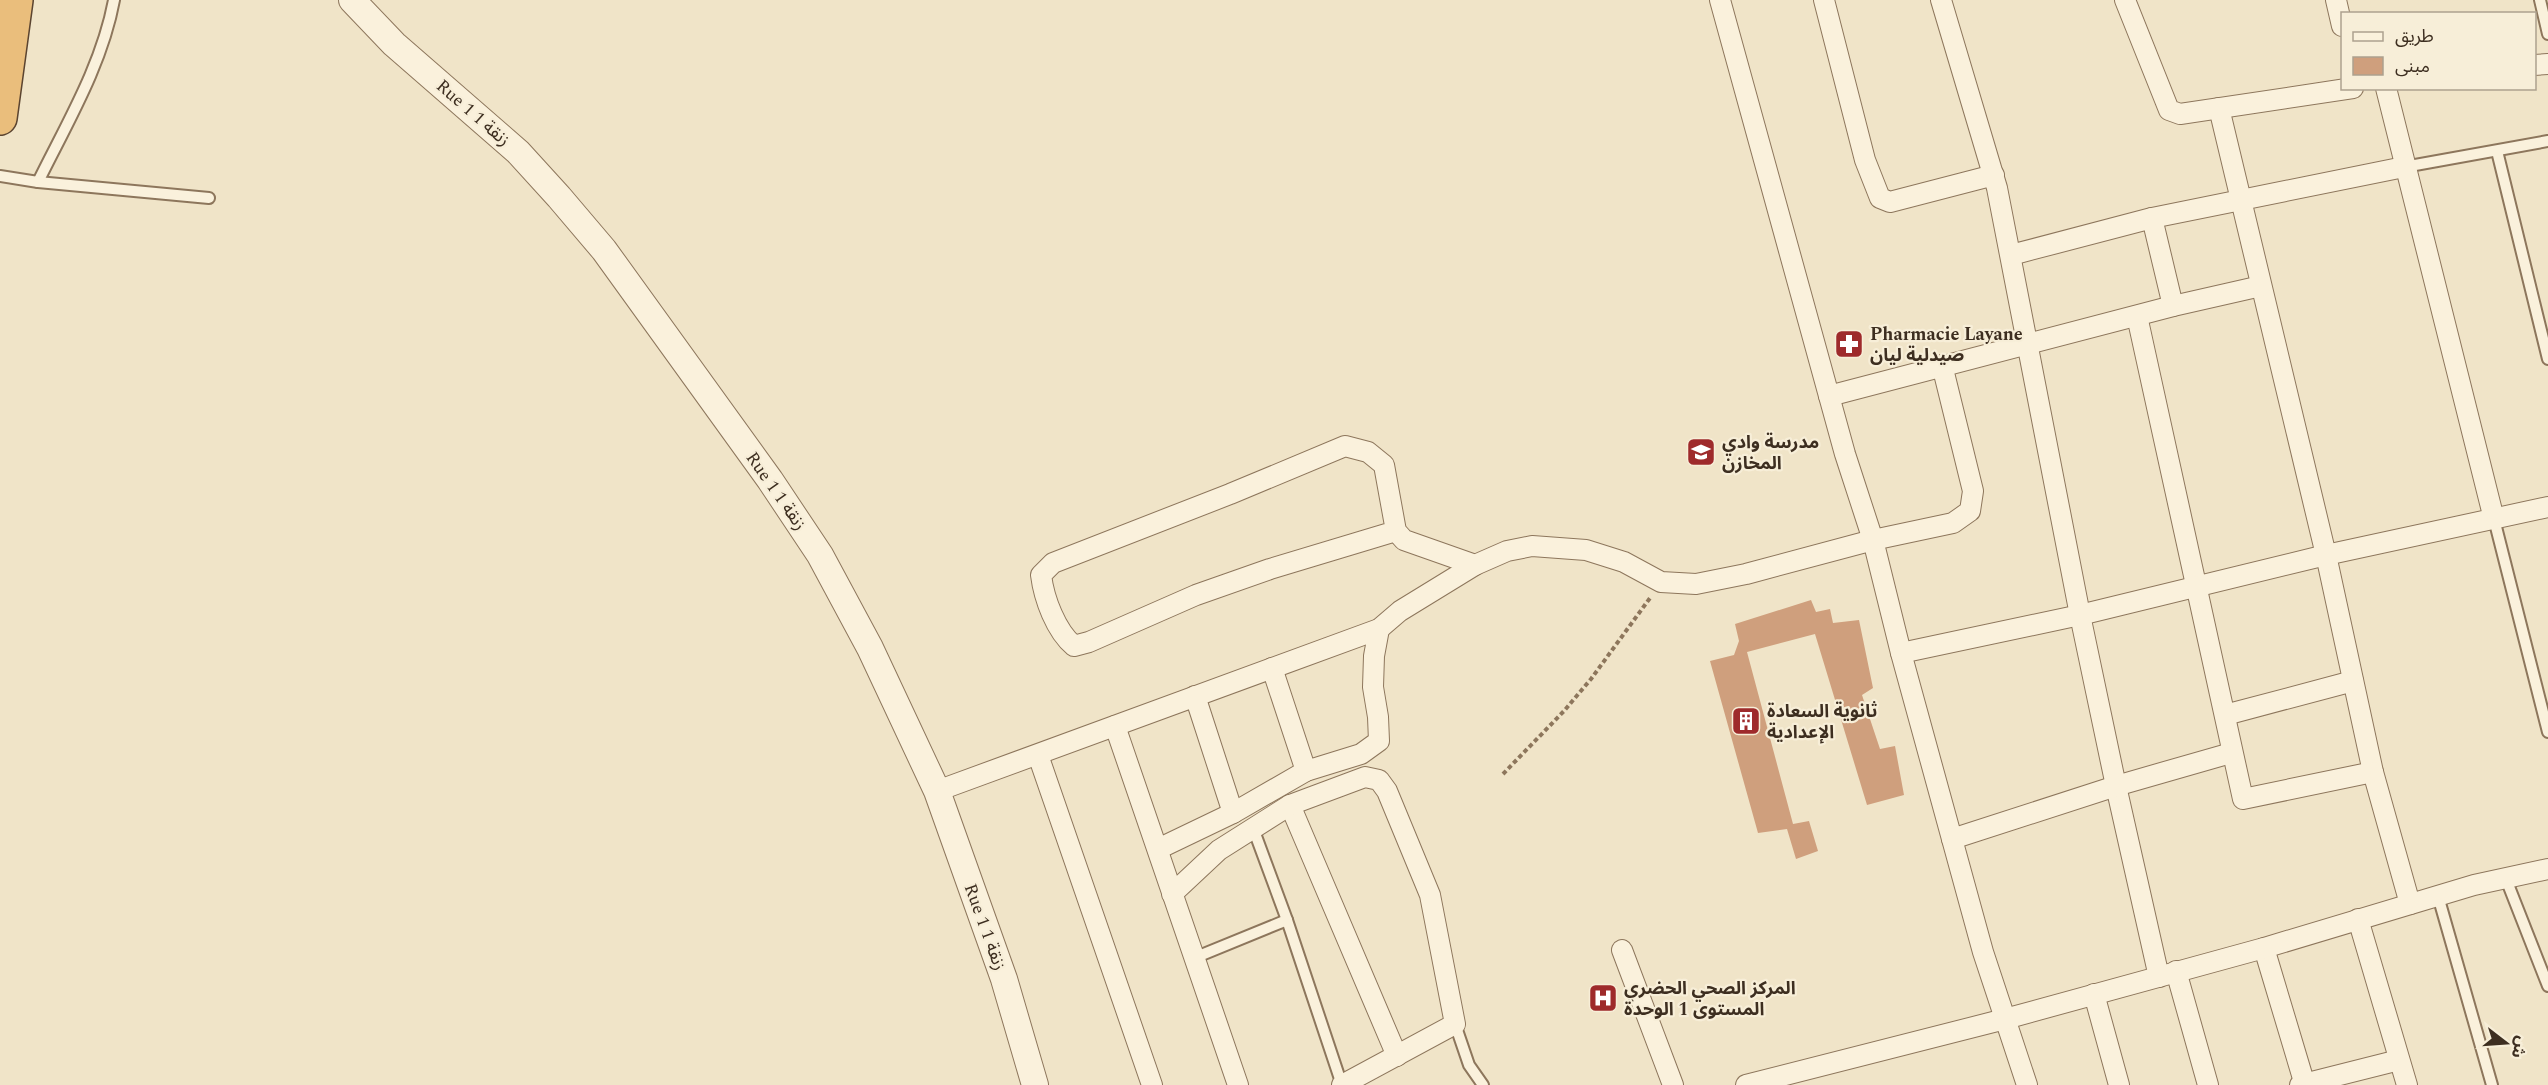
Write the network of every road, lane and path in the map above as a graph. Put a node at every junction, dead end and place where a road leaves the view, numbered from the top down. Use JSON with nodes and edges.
{"nodes":[{"id":1,"x":16,"y":0,"type":"edge"},
{"id":2,"x":114,"y":0,"type":"edge"},
{"id":3,"x":352,"y":0,"type":"edge"},
{"id":4,"x":1720,"y":0,"type":"edge"},
{"id":5,"x":1824,"y":0,"type":"edge"},
{"id":6,"x":1941,"y":0,"type":"edge"},
{"id":7,"x":2126,"y":0,"type":"edge"},
{"id":8,"x":2336,"y":0,"type":"edge"},
{"id":9,"x":2540,"y":0,"type":"edge"},
{"id":10,"x":2341,"y":19,"type":"edge"},
{"id":11,"x":2548,"y":34,"type":"edge"},
{"id":12,"x":2341,"y":90,"type":"edge"},
{"id":13,"x":2386,"y":90,"type":"edge"},
{"id":14,"x":2219,"y":108,"type":"junction"},
{"id":15,"x":0,"y":118,"type":"edge"},
{"id":16,"x":2548,"y":141,"type":"edge"},
{"id":17,"x":2497,"y":151,"type":"junction"},
{"id":18,"x":2404,"y":167,"type":"junction"},
{"id":19,"x":1994,"y":175,"type":"junction"},
{"id":20,"x":0,"y":176,"type":"edge"},
{"id":21,"x":38,"y":182,"type":"junction"},
{"id":22,"x":209,"y":198,"type":"dead end"},
{"id":23,"x":2241,"y":199,"type":"junction"},
{"id":24,"x":2152,"y":218,"type":"junction"},
{"id":25,"x":2011,"y":255,"type":"junction"},
{"id":26,"x":2261,"y":286,"type":"junction"},
{"id":27,"x":2173,"y":306,"type":"junction"},
{"id":28,"x":2137,"y":316,"type":"junction"},
{"id":29,"x":2027,"y":343,"type":"junction"},
{"id":30,"x":2548,"y":359,"type":"edge"},
{"id":31,"x":1942,"y":365,"type":"junction"},
{"id":32,"x":1829,"y":396,"type":"junction"},
{"id":33,"x":2548,"y":507,"type":"edge"},
{"id":34,"x":2494,"y":519,"type":"junction"},
{"id":35,"x":1396,"y":531,"type":"junction"},
{"id":36,"x":1873,"y":540,"type":"junction"},
{"id":37,"x":2326,"y":555,"type":"junction"},
{"id":38,"x":1474,"y":565,"type":"junction"},
{"id":39,"x":1661,"y":582,"type":"junction"},
{"id":40,"x":2197,"y":586,"type":"junction"},
{"id":41,"x":2080,"y":615,"type":"junction"},
{"id":42,"x":1379,"y":629,"type":"junction"},
{"id":43,"x":1901,"y":652,"type":"junction"},
{"id":44,"x":1272,"y":668,"type":"junction"},
{"id":45,"x":2353,"y":681,"type":"junction"},
{"id":46,"x":1195,"y":696,"type":"junction"},
{"id":47,"x":2225,"y":715,"type":"junction"},
{"id":48,"x":1115,"y":726,"type":"junction"},
{"id":49,"x":2548,"y":732,"type":"edge"},
{"id":50,"x":2231,"y":753,"type":"junction"},
{"id":51,"x":1038,"y":755,"type":"junction"},
{"id":52,"x":1306,"y":771,"type":"junction"},
{"id":53,"x":2373,"y":772,"type":"junction"},
{"id":54,"x":1503,"y":774,"type":"dead end"},
{"id":55,"x":2116,"y":786,"type":"junction"},
{"id":56,"x":937,"y":791,"type":"junction"},
{"id":57,"x":1290,"y":805,"type":"junction"},
{"id":58,"x":1233,"y":813,"type":"junction"},
{"id":59,"x":1253,"y":828,"type":"junction"},
{"id":60,"x":1952,"y":839,"type":"junction"},
{"id":61,"x":1158,"y":849,"type":"junction"},
{"id":62,"x":2548,"y":869,"type":"edge"},
{"id":63,"x":2506,"y":879,"type":"junction"},
{"id":64,"x":1172,"y":894,"type":"junction"},
{"id":65,"x":2438,"y":896,"type":"junction"},
{"id":66,"x":2410,"y":904,"type":"junction"},
{"id":67,"x":2358,"y":919,"type":"junction"},
{"id":68,"x":1287,"y":920,"type":"junction"},
{"id":69,"x":2264,"y":948,"type":"junction"},
{"id":70,"x":1622,"y":950,"type":"dead end"},
{"id":71,"x":1194,"y":958,"type":"junction"},
{"id":72,"x":2167,"y":974,"type":"junction"},
{"id":73,"x":2548,"y":986,"type":"edge"},
{"id":74,"x":2094,"y":994,"type":"junction"},
{"id":75,"x":2006,"y":1020,"type":"junction"},
{"id":76,"x":1455,"y":1024,"type":"junction"},
{"id":77,"x":1396,"y":1056,"type":"junction"},
{"id":78,"x":2399,"y":1060,"type":"junction"},
{"id":79,"x":1363,"y":1080,"type":"edge"},
{"id":80,"x":1035,"y":1085,"type":"edge"},
{"id":81,"x":1152,"y":1085,"type":"edge"},
{"id":82,"x":1238,"y":1085,"type":"edge"},
{"id":83,"x":1342,"y":1085,"type":"edge"},
{"id":84,"x":1484,"y":1085,"type":"edge"},
{"id":85,"x":1673,"y":1085,"type":"edge"},
{"id":86,"x":1746,"y":1085,"type":"edge"},
{"id":87,"x":2027,"y":1085,"type":"edge"},
{"id":88,"x":2119,"y":1085,"type":"edge"},
{"id":89,"x":2208,"y":1085,"type":"edge"},
{"id":90,"x":2303,"y":1085,"type":"edge"},
{"id":91,"x":2407,"y":1085,"type":"edge"},
{"id":92,"x":2492,"y":1085,"type":"edge"}],
"edges":[{"from":1,"to":15,"type":"highway"},
{"from":2,"to":21,"type":"lane"},
{"from":3,"to":56,"type":"street","name":"Rue 1 زنقة 1"},
{"from":4,"to":32,"type":"street"},
{"from":5,"to":19,"type":"street"},
{"from":6,"to":19,"type":"street"},
{"from":7,"to":14,"type":"street"},
{"from":8,"to":10,"type":"street"},
{"from":9,"to":11,"type":"lane"},
{"from":12,"to":14,"type":"street"},
{"from":13,"to":18,"type":"street"},
{"from":14,"to":23,"type":"street"},
{"from":16,"to":17,"type":"lane"},
{"from":17,"to":18,"type":"lane"},
{"from":17,"to":30,"type":"lane"},
{"from":18,"to":23,"type":"street"},
{"from":18,"to":34,"type":"street"},
{"from":19,"to":25,"type":"street"},
{"from":20,"to":21,"type":"lane"},
{"from":21,"to":22,"type":"lane"},
{"from":23,"to":24,"type":"street"},
{"from":23,"to":26,"type":"street"},
{"from":24,"to":25,"type":"street"},
{"from":24,"to":27,"type":"street"},
{"from":25,"to":29,"type":"street"},
{"from":26,"to":27,"type":"street"},
{"from":26,"to":37,"type":"street"},
{"from":27,"to":28,"type":"street"},
{"from":28,"to":29,"type":"street"},
{"from":28,"to":40,"type":"street"},
{"from":29,"to":31,"type":"street"},
{"from":29,"to":41,"type":"street"},
{"from":31,"to":32,"type":"street"},
{"from":31,"to":36,"type":"street"},
{"from":32,"to":36,"type":"street"},
{"from":33,"to":34,"type":"street"},
{"from":34,"to":37,"type":"street"},
{"from":34,"to":49,"type":"lane"},
{"from":35,"to":35,"type":"street"},
{"from":35,"to":38,"type":"street"},
{"from":36,"to":39,"type":"street"},
{"from":36,"to":43,"type":"street"},
{"from":37,"to":40,"type":"street"},
{"from":37,"to":45,"type":"street"},
{"from":38,"to":39,"type":"street"},
{"from":38,"to":42,"type":"street"},
{"from":39,"to":54,"type":"path"},
{"from":40,"to":41,"type":"street"},
{"from":40,"to":47,"type":"street"},
{"from":41,"to":43,"type":"street"},
{"from":41,"to":55,"type":"street"},
{"from":42,"to":44,"type":"street"},
{"from":42,"to":52,"type":"street"},
{"from":43,"to":60,"type":"street"},
{"from":44,"to":46,"type":"street"},
{"from":44,"to":52,"type":"street"},
{"from":45,"to":47,"type":"street"},
{"from":45,"to":53,"type":"street"},
{"from":46,"to":48,"type":"street"},
{"from":46,"to":58,"type":"street"},
{"from":47,"to":50,"type":"street"},
{"from":48,"to":51,"type":"street"},
{"from":48,"to":61,"type":"street"},
{"from":50,"to":53,"type":"street"},
{"from":50,"to":55,"type":"street"},
{"from":51,"to":56,"type":"street"},
{"from":51,"to":81,"type":"street"},
{"from":52,"to":58,"type":"street"},
{"from":53,"to":66,"type":"street"},
{"from":55,"to":60,"type":"street"},
{"from":55,"to":72,"type":"street"},
{"from":56,"to":80,"type":"street","name":"Rue 1 زنقة 1"},
{"from":57,"to":59,"type":"street"},
{"from":57,"to":76,"type":"street"},
{"from":57,"to":77,"type":"street"},
{"from":58,"to":61,"type":"street"},
{"from":59,"to":64,"type":"street"},
{"from":59,"to":68,"type":"lane"},
{"from":60,"to":75,"type":"street"},
{"from":61,"to":64,"type":"street"},
{"from":62,"to":63,"type":"street"},
{"from":63,"to":65,"type":"street"},
{"from":63,"to":73,"type":"lane"},
{"from":64,"to":71,"type":"street"},
{"from":65,"to":66,"type":"street"},
{"from":65,"to":92,"type":"lane"},
{"from":66,"to":67,"type":"street"},
{"from":67,"to":69,"type":"street"},
{"from":67,"to":78,"type":"street"},
{"from":68,"to":71,"type":"lane"},
{"from":68,"to":83,"type":"lane"},
{"from":69,"to":72,"type":"street"},
{"from":69,"to":90,"type":"street"},
{"from":70,"to":85,"type":"street"},
{"from":71,"to":82,"type":"street"},
{"from":72,"to":74,"type":"street"},
{"from":72,"to":89,"type":"street"},
{"from":74,"to":75,"type":"street"},
{"from":74,"to":88,"type":"street"},
{"from":75,"to":86,"type":"street"},
{"from":75,"to":87,"type":"street"},
{"from":76,"to":77,"type":"street"},
{"from":76,"to":84,"type":"lane"},
{"from":77,"to":79,"type":"street"},
{"from":78,"to":90,"type":"street"},
{"from":78,"to":91,"type":"street"},
{"from":79,"to":83,"type":"street"}]}
